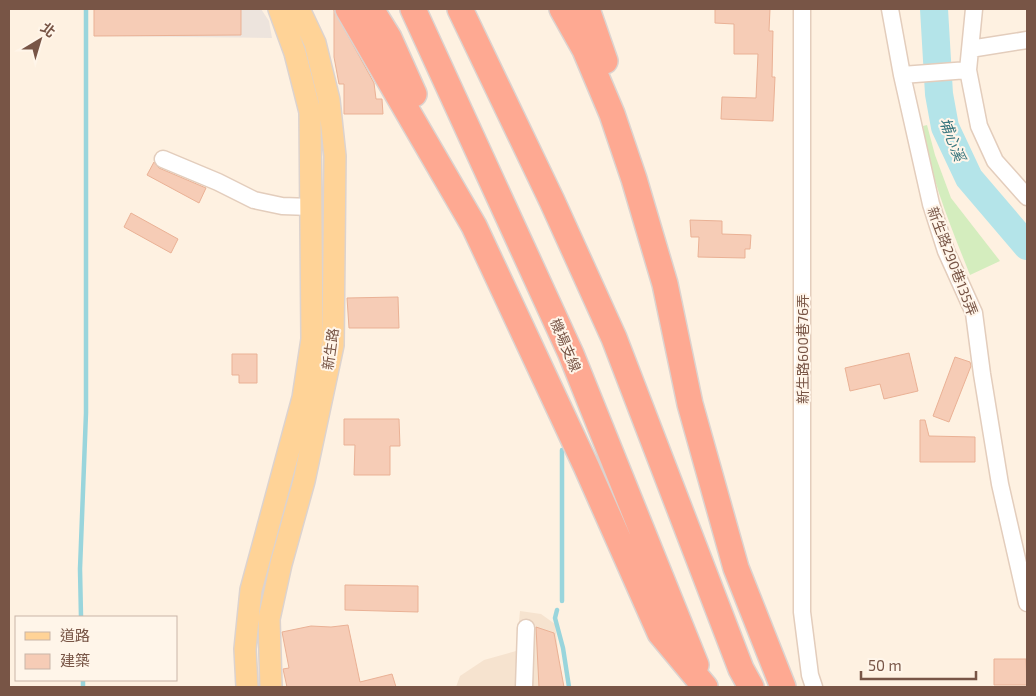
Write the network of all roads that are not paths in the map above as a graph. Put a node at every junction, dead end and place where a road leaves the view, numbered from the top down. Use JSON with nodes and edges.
{"nodes":[{"id":1,"x":278,"y":9,"type":"edge"},
{"id":2,"x":299,"y":9,"type":"edge"},
{"id":3,"x":348,"y":9,"type":"edge"},
{"id":4,"x":371,"y":9,"type":"edge"},
{"id":5,"x":413,"y":9,"type":"edge"},
{"id":6,"x":460,"y":9,"type":"edge"},
{"id":7,"x":562,"y":9,"type":"edge"},
{"id":8,"x":586,"y":9,"type":"edge"},
{"id":9,"x":802,"y":9,"type":"edge"},
{"id":10,"x":890,"y":9,"type":"edge"},
{"id":11,"x":974,"y":9,"type":"edge"},
{"id":12,"x":1027,"y":40,"type":"edge"},
{"id":13,"x":970,"y":49,"type":"junction"},
{"id":14,"x":968,"y":70,"type":"junction"},
{"id":15,"x":902,"y":75,"type":"junction"},
{"id":16,"x":163,"y":159,"type":"dead end"},
{"id":17,"x":1027,"y":197,"type":"edge"},
{"id":18,"x":311,"y":207,"type":"junction"},
{"id":19,"x":474,"y":226,"type":"junction"},
{"id":20,"x":666,"y":284,"type":"junction"},
{"id":21,"x":1027,"y":604,"type":"edge"},
{"id":22,"x":526,"y":628,"type":"dead end"},
{"id":23,"x":248,"y":687,"type":"edge"},
{"id":24,"x":271,"y":687,"type":"edge"},
{"id":25,"x":524,"y":687,"type":"edge"},
{"id":26,"x":705,"y":687,"type":"edge"},
{"id":27,"x":751,"y":687,"type":"edge"},
{"id":28,"x":783,"y":687,"type":"edge"},
{"id":29,"x":814,"y":687,"type":"edge"}],
"edges":[{"from":1,"to":18,"type":"main road","name":"新生路"},
{"from":2,"to":24,"type":"main road","name":"新生路"},
{"from":3,"to":19,"type":"highway"},
{"from":4,"to":19,"type":"highway"},
{"from":5,"to":26,"type":"highway","name":"機場支線"},
{"from":6,"to":27,"type":"highway"},
{"from":7,"to":20,"type":"highway"},
{"from":8,"to":20,"type":"highway"},
{"from":9,"to":29,"type":"lane","name":"新生路600巷76弄"},
{"from":10,"to":15,"type":"lane","name":"新生路290巷135弄"},
{"from":11,"to":13,"type":"lane"},
{"from":12,"to":13,"type":"lane"},
{"from":13,"to":14,"type":"lane"},
{"from":14,"to":15,"type":"lane"},
{"from":14,"to":17,"type":"lane"},
{"from":15,"to":21,"type":"lane","name":"新生路290巷135弄"},
{"from":16,"to":18,"type":"lane"},
{"from":18,"to":23,"type":"main road","name":"新生路"},
{"from":19,"to":26,"type":"highway"},
{"from":20,"to":28,"type":"highway"},
{"from":22,"to":25,"type":"lane"}]}
